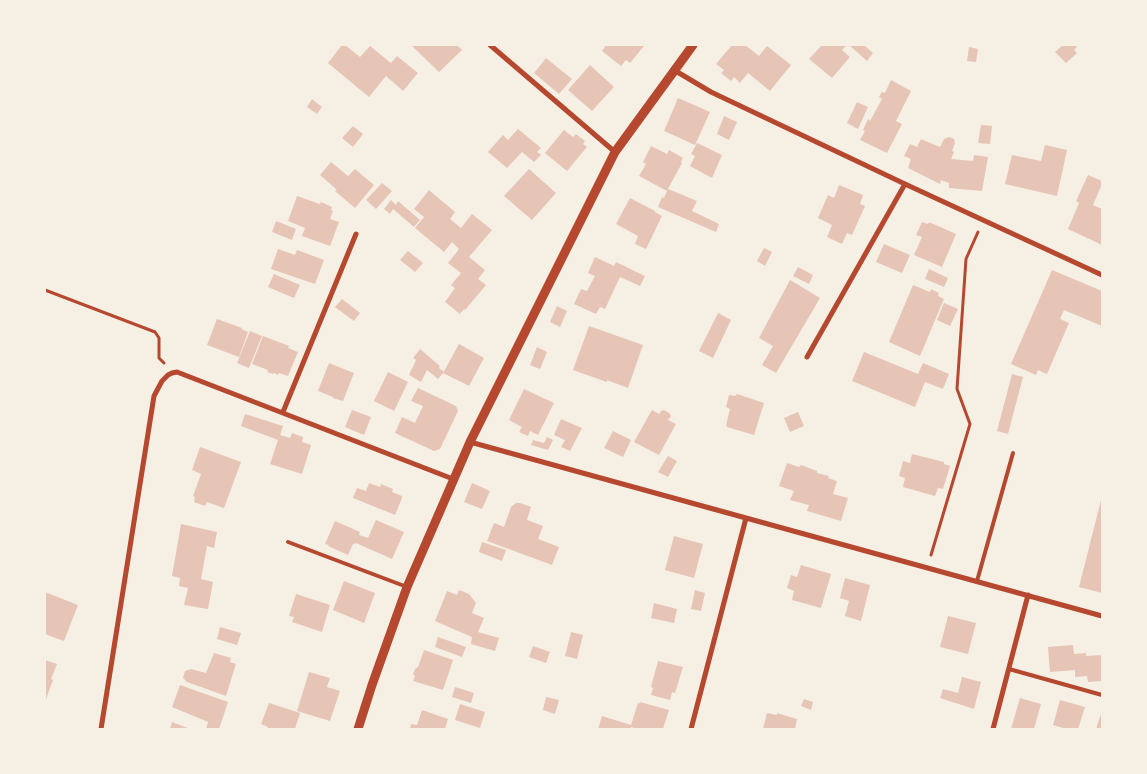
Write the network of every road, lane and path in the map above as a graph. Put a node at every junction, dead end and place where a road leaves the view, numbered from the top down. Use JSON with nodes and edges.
{"nodes":[{"id":1,"x":490,"y":45,"type":"edge"},
{"id":2,"x":693,"y":45,"type":"edge"},
{"id":3,"x":674,"y":70,"type":"junction"},
{"id":4,"x":615,"y":152,"type":"junction"},
{"id":5,"x":905,"y":184,"type":"junction"},
{"id":6,"x":983,"y":220,"type":"junction"},
{"id":7,"x":356,"y":234,"type":"dead end"},
{"id":8,"x":1102,"y":275,"type":"edge"},
{"id":9,"x":45,"y":290,"type":"edge"},
{"id":10,"x":807,"y":357,"type":"dead end"},
{"id":11,"x":177,"y":372,"type":"junction"},
{"id":12,"x":283,"y":412,"type":"junction"},
{"id":13,"x":470,"y":442,"type":"junction"},
{"id":14,"x":1013,"y":453,"type":"dead end"},
{"id":15,"x":453,"y":479,"type":"junction"},
{"id":16,"x":746,"y":518,"type":"junction"},
{"id":17,"x":288,"y":542,"type":"dead end"},
{"id":18,"x":928,"y":568,"type":"junction"},
{"id":19,"x":977,"y":581,"type":"junction"},
{"id":20,"x":407,"y":587,"type":"junction"},
{"id":21,"x":1028,"y":595,"type":"junction"},
{"id":22,"x":1102,"y":616,"type":"edge"},
{"id":23,"x":1008,"y":669,"type":"junction"},
{"id":24,"x":1102,"y":696,"type":"edge"},
{"id":25,"x":101,"y":729,"type":"edge"},
{"id":26,"x":358,"y":729,"type":"edge"},
{"id":27,"x":691,"y":729,"type":"edge"},
{"id":28,"x":993,"y":729,"type":"edge"}],
"edges":[{"from":1,"to":4,"type":"street"},
{"from":2,"to":3,"type":"street"},
{"from":3,"to":4,"type":"street"},
{"from":3,"to":5,"type":"street"},
{"from":4,"to":13,"type":"street"},
{"from":5,"to":6,"type":"street"},
{"from":5,"to":10,"type":"street"},
{"from":6,"to":8,"type":"street"},
{"from":6,"to":18,"type":"path"},
{"from":7,"to":12,"type":"street"},
{"from":9,"to":11,"type":"path"},
{"from":11,"to":12,"type":"street"},
{"from":11,"to":25,"type":"street"},
{"from":12,"to":15,"type":"street"},
{"from":13,"to":15,"type":"street"},
{"from":13,"to":16,"type":"street"},
{"from":14,"to":19,"type":"lane"},
{"from":15,"to":20,"type":"street"},
{"from":16,"to":18,"type":"street"},
{"from":16,"to":27,"type":"street"},
{"from":17,"to":20,"type":"lane"},
{"from":18,"to":19,"type":"street"},
{"from":19,"to":21,"type":"street"},
{"from":20,"to":26,"type":"street"},
{"from":21,"to":22,"type":"street"},
{"from":21,"to":23,"type":"street"},
{"from":23,"to":24,"type":"lane"},
{"from":23,"to":28,"type":"street"}]}
